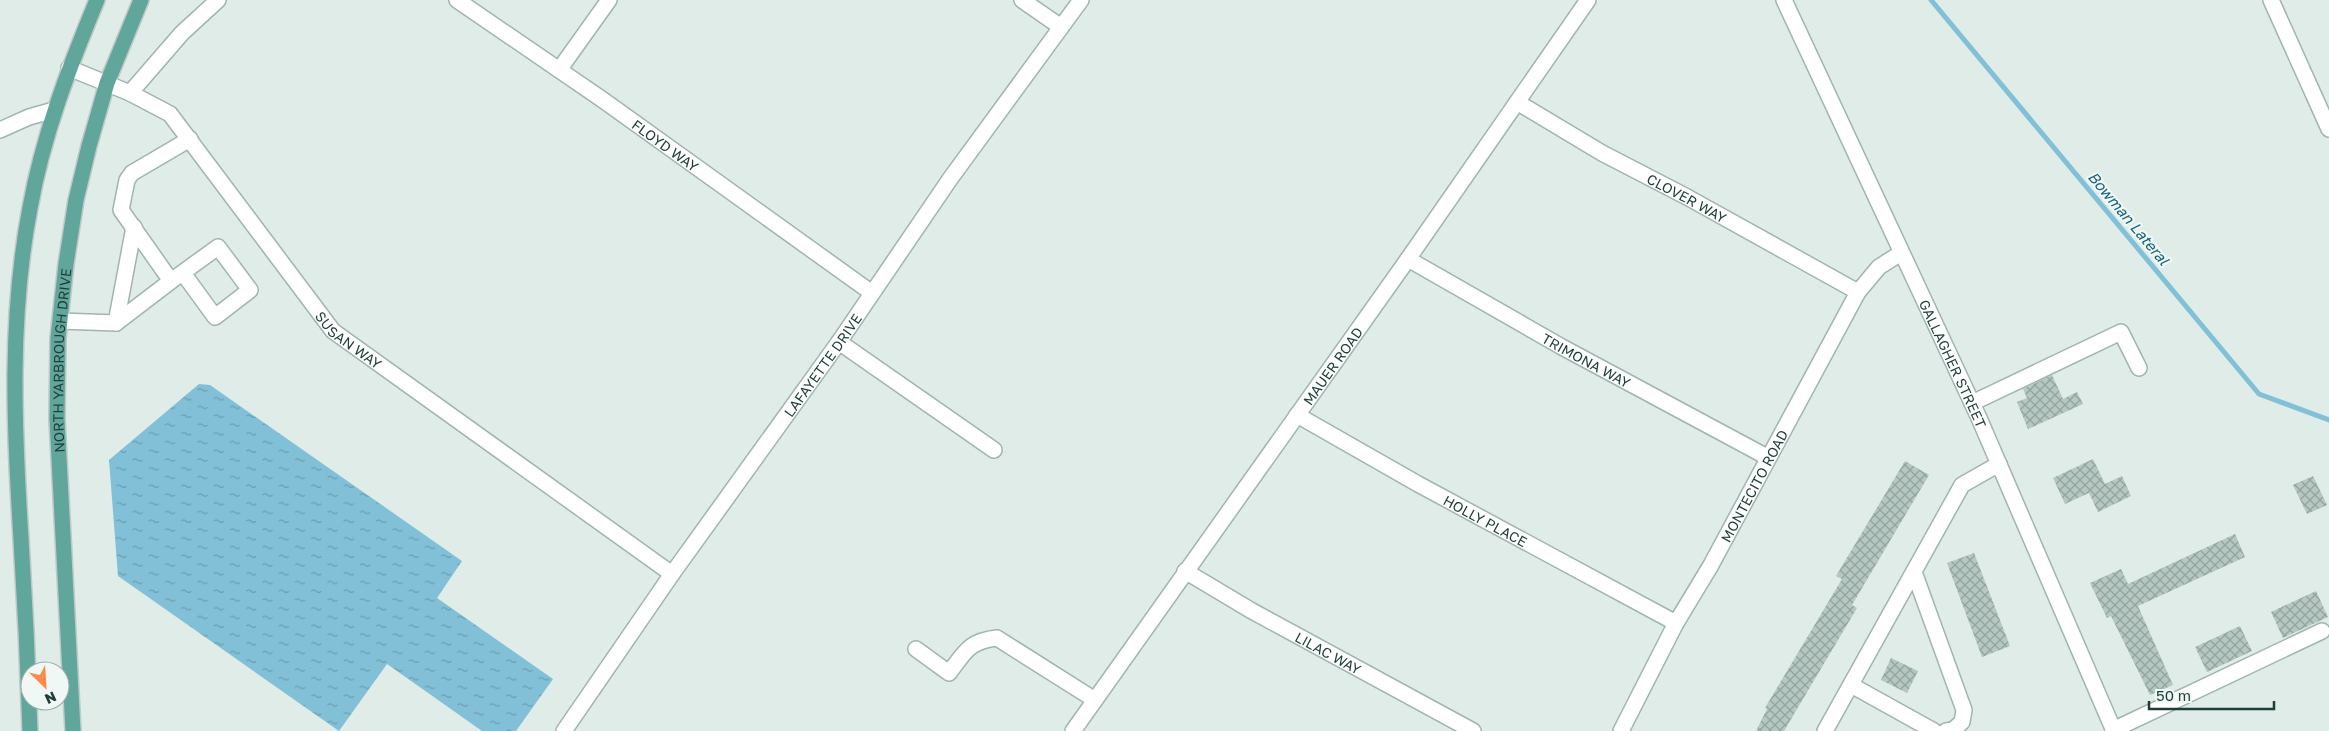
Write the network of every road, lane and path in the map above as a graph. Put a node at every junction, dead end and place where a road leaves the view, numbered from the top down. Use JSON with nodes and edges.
{"nodes":[{"id":1,"x":97,"y":0,"type":"edge"},
{"id":2,"x":141,"y":0,"type":"edge"},
{"id":3,"x":218,"y":0,"type":"edge"},
{"id":4,"x":457,"y":0,"type":"edge"},
{"id":5,"x":609,"y":0,"type":"edge"},
{"id":6,"x":1022,"y":0,"type":"edge"},
{"id":7,"x":1081,"y":0,"type":"edge"},
{"id":8,"x":1588,"y":0,"type":"edge"},
{"id":9,"x":1784,"y":0,"type":"edge"},
{"id":10,"x":2271,"y":0,"type":"edge"},
{"id":11,"x":1061,"y":27,"type":"junction"},
{"id":12,"x":69,"y":68,"type":"junction"},
{"id":13,"x":559,"y":70,"type":"junction"},
{"id":14,"x":107,"y":83,"type":"junction"},
{"id":15,"x":130,"y":93,"type":"junction"},
{"id":16,"x":1517,"y":102,"type":"junction"},
{"id":17,"x":54,"y":110,"type":"junction"},
{"id":18,"x":2329,"y":129,"type":"edge"},
{"id":19,"x":0,"y":130,"type":"edge"},
{"id":20,"x":190,"y":140,"type":"junction"},
{"id":21,"x":134,"y":227,"type":"junction"},
{"id":22,"x":1901,"y":253,"type":"junction"},
{"id":23,"x":1408,"y":259,"type":"junction"},
{"id":24,"x":177,"y":277,"type":"junction"},
{"id":25,"x":1858,"y":292,"type":"junction"},
{"id":26,"x":872,"y":293,"type":"junction"},
{"id":27,"x":60,"y":321,"type":"junction"},
{"id":28,"x":116,"y":323,"type":"junction"},
{"id":29,"x":839,"y":342,"type":"junction"},
{"id":30,"x":2139,"y":368,"type":"dead end"},
{"id":31,"x":1972,"y":403,"type":"junction"},
{"id":32,"x":1297,"y":415,"type":"junction"},
{"id":33,"x":994,"y":450,"type":"dead end"},
{"id":34,"x":1767,"y":457,"type":"junction"},
{"id":35,"x":1999,"y":464,"type":"junction"},
{"id":36,"x":1185,"y":571,"type":"junction"},
{"id":37,"x":1914,"y":572,"type":"junction"},
{"id":38,"x":672,"y":574,"type":"junction"},
{"id":39,"x":1676,"y":623,"type":"junction"},
{"id":40,"x":2322,"y":631,"type":"dead end"},
{"id":41,"x":916,"y":649,"type":"dead end"},
{"id":42,"x":1851,"y":685,"type":"junction"},
{"id":43,"x":1095,"y":700,"type":"junction"},
{"id":44,"x":1463,"y":729,"type":"edge"},
{"id":45,"x":2113,"y":730,"type":"edge"},
{"id":46,"x":30,"y":731,"type":"edge"},
{"id":47,"x":73,"y":731,"type":"edge"},
{"id":48,"x":564,"y":731,"type":"edge"},
{"id":49,"x":1073,"y":731,"type":"edge"},
{"id":50,"x":1621,"y":731,"type":"edge"},
{"id":51,"x":1825,"y":731,"type":"edge"},
{"id":52,"x":1934,"y":731,"type":"edge"},
{"id":53,"x":1946,"y":731,"type":"edge"}],
"edges":[{"from":1,"to":12,"type":"main road"},
{"from":2,"to":14,"type":"main road","name":"NORTH YARBROUGH DRIVE"},
{"from":3,"to":15,"type":"street"},
{"from":4,"to":13,"type":"street","name":"FLOYD WAY"},
{"from":5,"to":13,"type":"street"},
{"from":6,"to":11,"type":"street"},
{"from":7,"to":11,"type":"street","name":"LAFAYETTE DRIVE"},
{"from":8,"to":16,"type":"street","name":"MAUER ROAD"},
{"from":9,"to":22,"type":"street","name":"GALLAGHER STREET"},
{"from":10,"to":18,"type":"street"},
{"from":11,"to":26,"type":"street","name":"LAFAYETTE DRIVE"},
{"from":12,"to":14,"type":"street","name":"SUSAN WAY"},
{"from":12,"to":17,"type":"main road"},
{"from":13,"to":26,"type":"street","name":"FLOYD WAY"},
{"from":14,"to":15,"type":"street","name":"SUSAN WAY"},
{"from":14,"to":27,"type":"main road","name":"NORTH YARBROUGH DRIVE"},
{"from":15,"to":20,"type":"street","name":"SUSAN WAY"},
{"from":16,"to":23,"type":"street","name":"MAUER ROAD"},
{"from":16,"to":25,"type":"street","name":"CLOVER WAY"},
{"from":17,"to":19,"type":"street"},
{"from":17,"to":46,"type":"main road"},
{"from":20,"to":21,"type":"street"},
{"from":20,"to":38,"type":"street","name":"SUSAN WAY"},
{"from":21,"to":24,"type":"street"},
{"from":21,"to":28,"type":"street"},
{"from":22,"to":25,"type":"street","name":"MONTECITO ROAD"},
{"from":22,"to":31,"type":"street","name":"GALLAGHER STREET"},
{"from":23,"to":32,"type":"street","name":"MAUER ROAD"},
{"from":23,"to":34,"type":"street","name":"TRIMONA WAY"},
{"from":24,"to":24,"type":"street"},
{"from":24,"to":28,"type":"street"},
{"from":25,"to":34,"type":"street","name":"MONTECITO ROAD"},
{"from":26,"to":29,"type":"street","name":"LAFAYETTE DRIVE"},
{"from":27,"to":28,"type":"street"},
{"from":27,"to":47,"type":"main road","name":"NORTH YARBROUGH DRIVE"},
{"from":29,"to":33,"type":"street"},
{"from":29,"to":38,"type":"street","name":"LAFAYETTE DRIVE"},
{"from":30,"to":31,"type":"street"},
{"from":31,"to":35,"type":"street","name":"GALLAGHER STREET"},
{"from":32,"to":36,"type":"street","name":"MAUER ROAD"},
{"from":32,"to":39,"type":"street","name":"HOLLY PLACE"},
{"from":34,"to":39,"type":"street","name":"MONTECITO ROAD"},
{"from":35,"to":37,"type":"street"},
{"from":35,"to":45,"type":"street","name":"GALLAGHER STREET"},
{"from":36,"to":43,"type":"street","name":"MAUER ROAD"},
{"from":36,"to":44,"type":"street","name":"LILAC WAY"},
{"from":37,"to":42,"type":"street"},
{"from":37,"to":53,"type":"street"},
{"from":38,"to":48,"type":"street","name":"LAFAYETTE DRIVE"},
{"from":39,"to":50,"type":"street","name":"MONTECITO ROAD"},
{"from":40,"to":45,"type":"street"},
{"from":41,"to":43,"type":"street"},
{"from":42,"to":51,"type":"street"},
{"from":42,"to":52,"type":"street"},
{"from":43,"to":49,"type":"street","name":"MAUER ROAD"}]}
